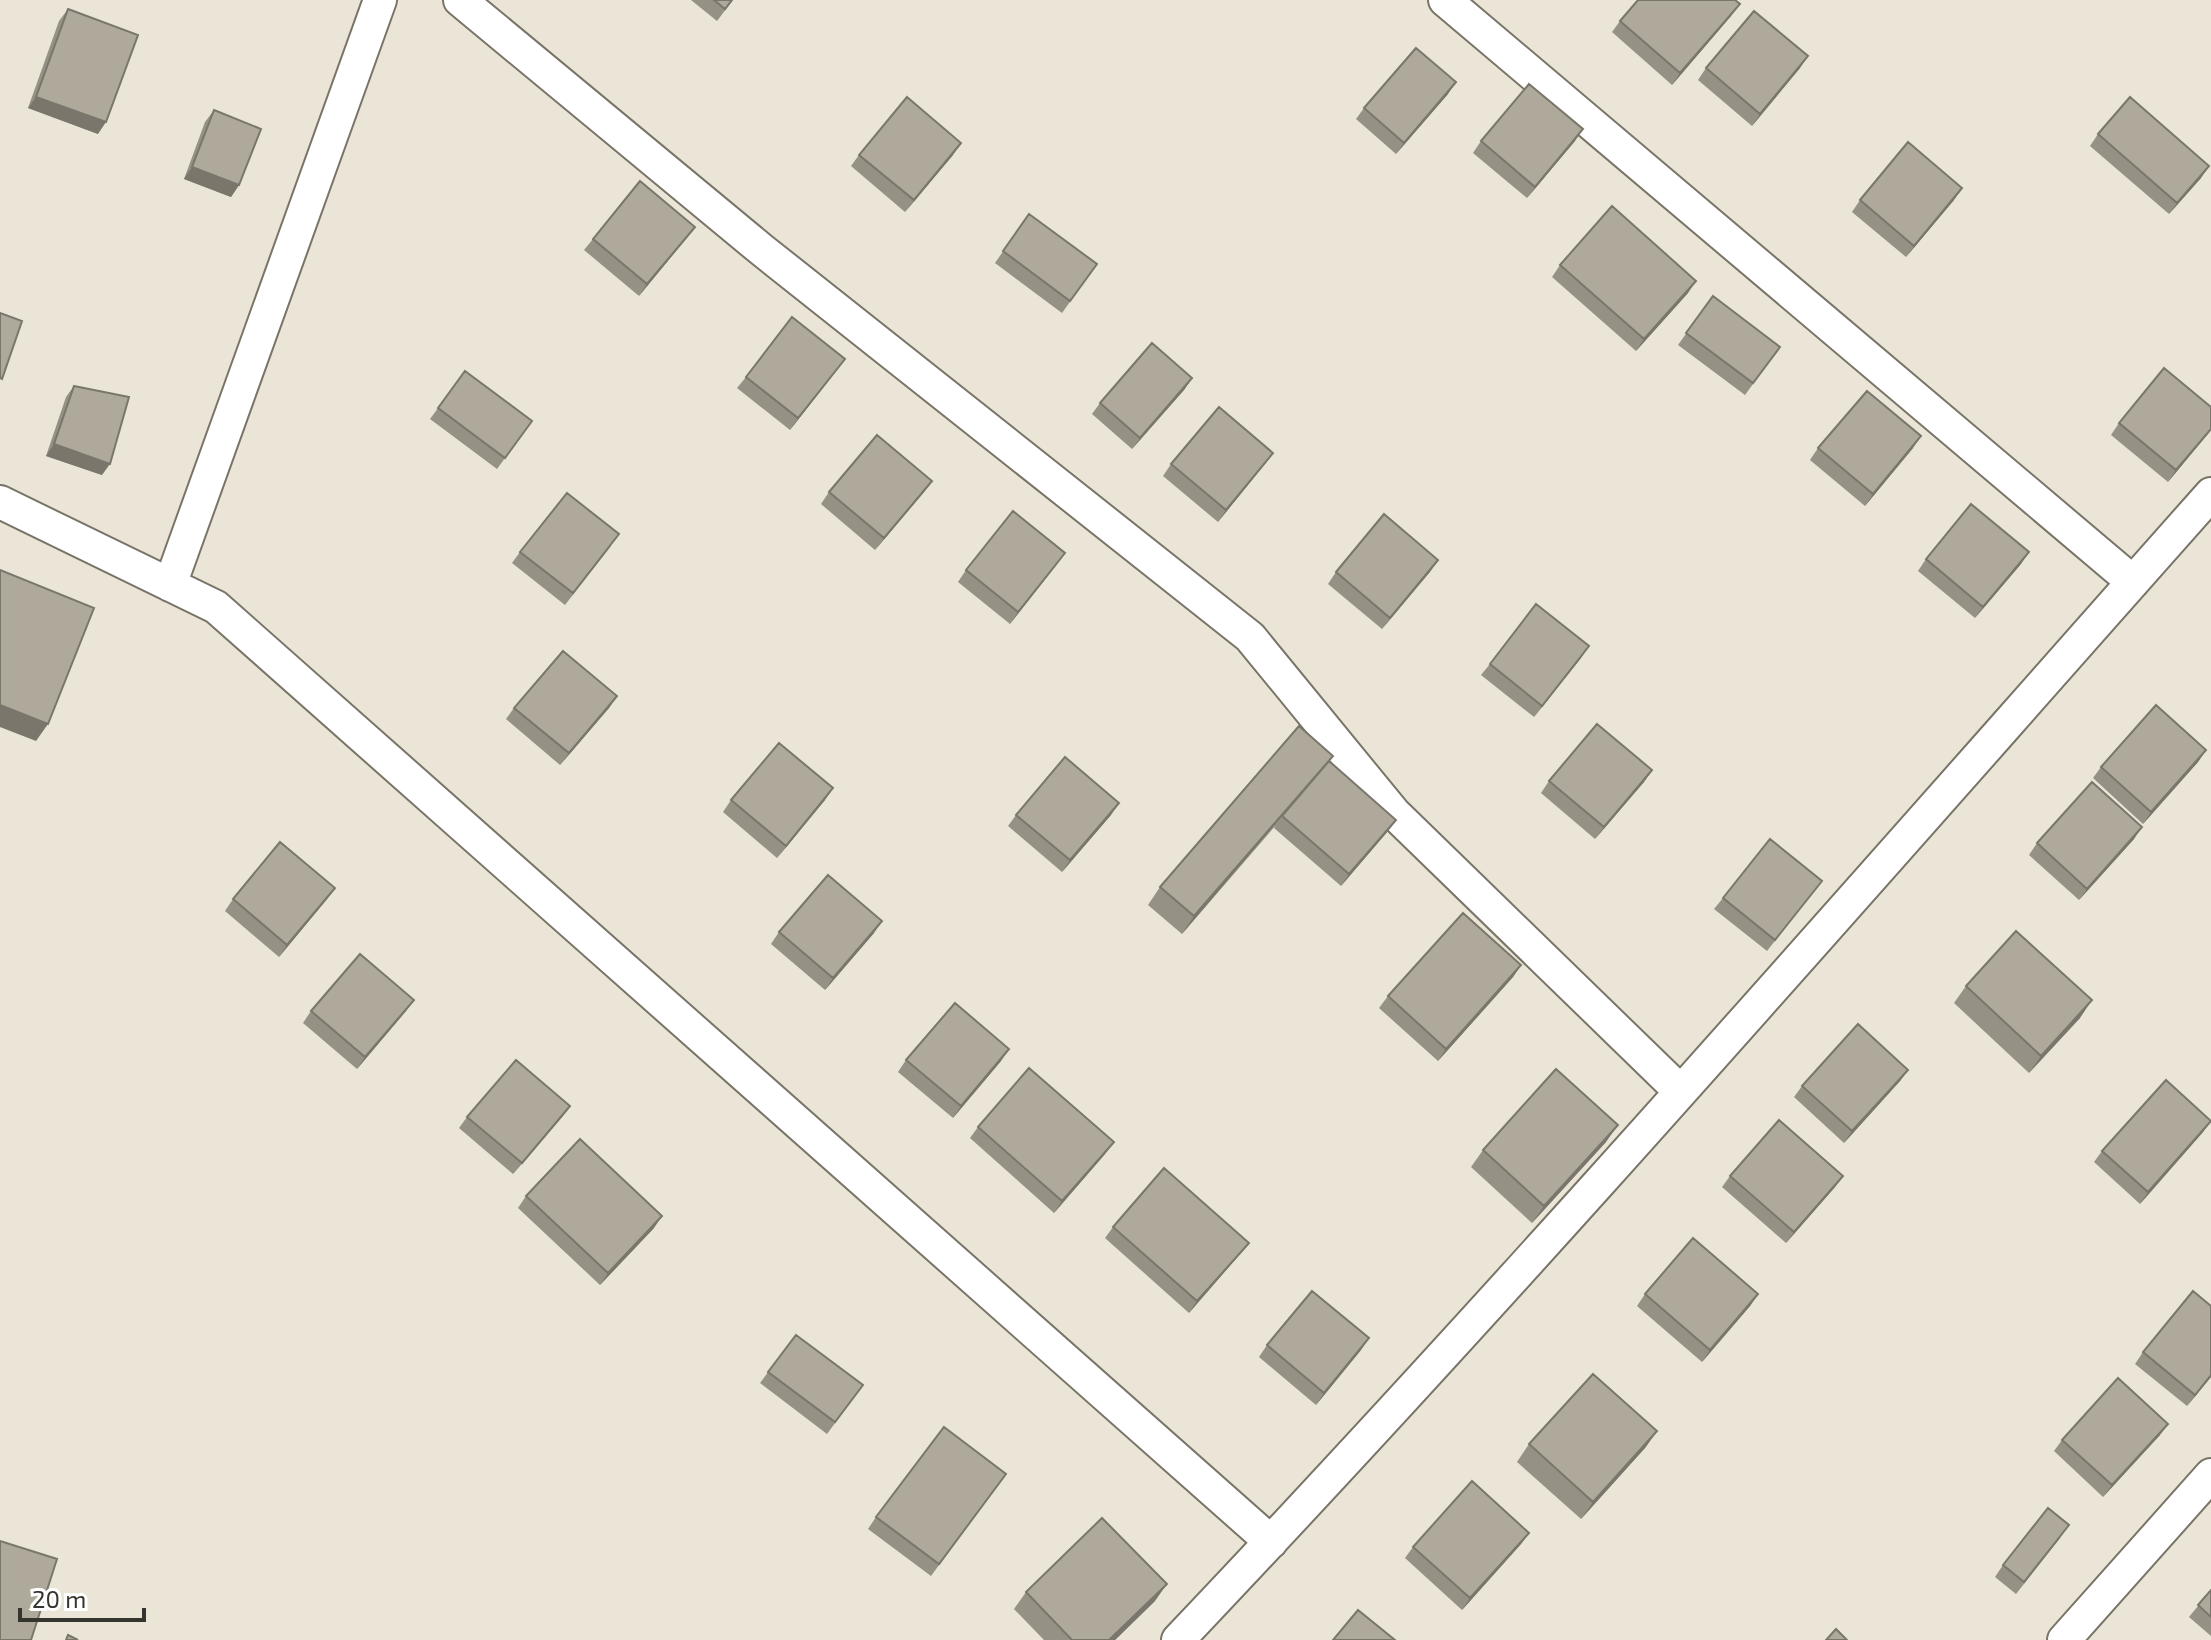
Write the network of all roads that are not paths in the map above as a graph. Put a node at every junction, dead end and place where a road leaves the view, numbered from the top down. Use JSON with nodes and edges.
{"nodes":[{"id":1,"x":380,"y":0,"type":"edge"},
{"id":2,"x":460,"y":0,"type":"edge"},
{"id":3,"x":1445,"y":0,"type":"edge"},
{"id":4,"x":2211,"y":494,"type":"edge"},
{"id":5,"x":0,"y":502,"type":"edge"},
{"id":6,"x":2133,"y":582,"type":"junction"},
{"id":7,"x":170,"y":585,"type":"junction"},
{"id":8,"x":1680,"y":1091,"type":"junction"},
{"id":9,"x":2211,"y":1475,"type":"edge"},
{"id":10,"x":1271,"y":1542,"type":"junction"},
{"id":11,"x":1178,"y":1640,"type":"edge"},
{"id":12,"x":2064,"y":1640,"type":"edge"}],
"edges":[{"from":1,"to":7,"type":"street"},
{"from":2,"to":8,"type":"street"},
{"from":3,"to":6,"type":"street"},
{"from":4,"to":6,"type":"street"},
{"from":5,"to":7,"type":"street"},
{"from":6,"to":8,"type":"street"},
{"from":7,"to":10,"type":"street"},
{"from":8,"to":10,"type":"street"},
{"from":9,"to":12,"type":"street"},
{"from":10,"to":11,"type":"street"}]}
